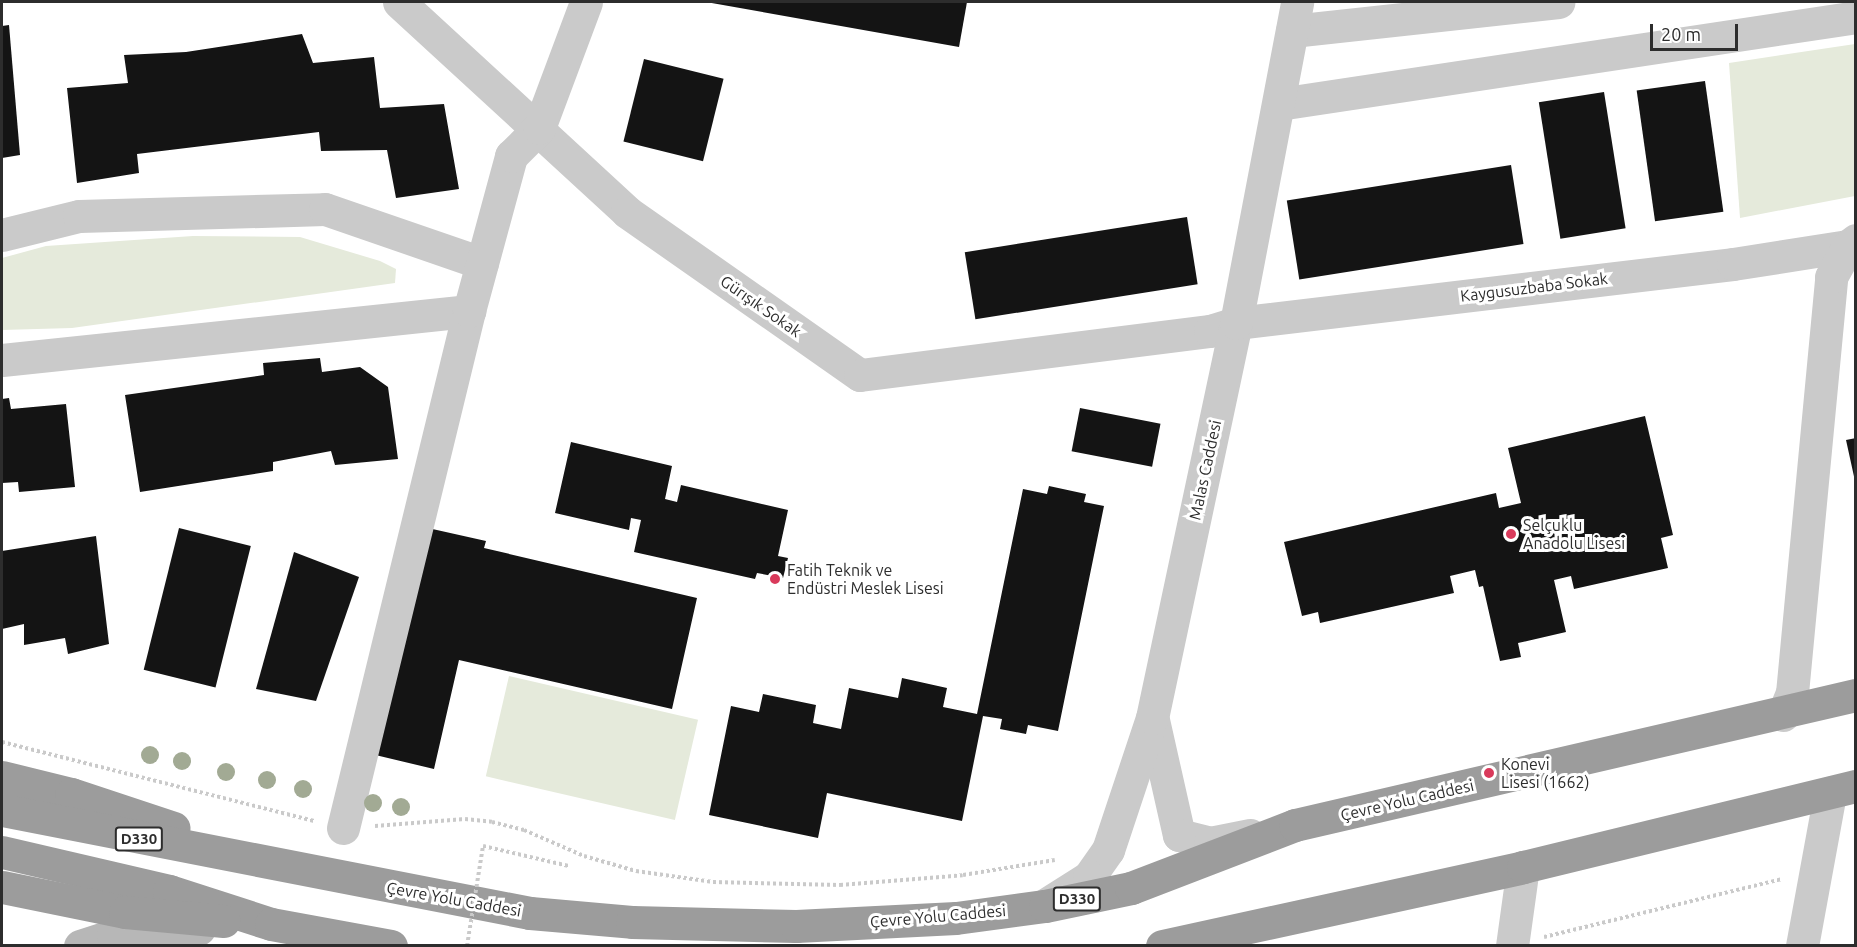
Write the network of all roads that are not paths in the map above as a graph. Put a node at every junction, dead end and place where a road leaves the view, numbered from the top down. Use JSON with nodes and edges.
{"nodes":[{"id":1,"x":399,"y":2,"type":"edge"},
{"id":2,"x":586,"y":2,"type":"edge"},
{"id":3,"x":1558,"y":2,"type":"edge"},
{"id":4,"x":1294,"y":16,"type":"edge"},
{"id":5,"x":1856,"y":17,"type":"edge"},
{"id":6,"x":1279,"y":104,"type":"junction"},
{"id":7,"x":539,"y":128,"type":"junction"},
{"id":8,"x":2,"y":235,"type":"edge"},
{"id":9,"x":1852,"y":243,"type":"edge"},
{"id":10,"x":482,"y":262,"type":"junction"},
{"id":11,"x":469,"y":311,"type":"junction"},
{"id":12,"x":1223,"y":327,"type":"junction"},
{"id":13,"x":2,"y":360,"type":"edge"},
{"id":14,"x":1856,"y":695,"type":"edge"},
{"id":15,"x":1783,"y":715,"type":"junction"},
{"id":16,"x":1152,"y":718,"type":"junction"},
{"id":17,"x":2,"y":777,"type":"edge"},
{"id":18,"x":1843,"y":790,"type":"edge"},
{"id":19,"x":2,"y":810,"type":"edge"},
{"id":20,"x":1295,"y":825,"type":"junction"},
{"id":21,"x":343,"y":828,"type":"road end"},
{"id":22,"x":2,"y":852,"type":"edge"},
{"id":23,"x":278,"y":865,"type":"junction"},
{"id":24,"x":1523,"y":867,"type":"junction"},
{"id":25,"x":2,"y":887,"type":"edge"},
{"id":26,"x":1045,"y":906,"type":"junction"},
{"id":27,"x":271,"y":924,"type":"junction"},
{"id":28,"x":80,"y":945,"type":"edge"},
{"id":29,"x":391,"y":945,"type":"edge"},
{"id":30,"x":1162,"y":945,"type":"edge"},
{"id":31,"x":1512,"y":945,"type":"edge"},
{"id":32,"x":1802,"y":945,"type":"edge"}],
"edges":[{"from":1,"to":7,"type":"street","name":"Gürışık Sokak"},
{"from":2,"to":7,"type":"street"},
{"from":3,"to":4,"type":"street"},
{"from":4,"to":6,"type":"street","name":"Malas Caddesi"},
{"from":5,"to":6,"type":"street"},
{"from":6,"to":12,"type":"street","name":"Malas Caddesi"},
{"from":7,"to":10,"type":"street"},
{"from":7,"to":12,"type":"street","name":"Gürışık Sokak"},
{"from":8,"to":10,"type":"street"},
{"from":9,"to":12,"type":"street","name":"Kaygusuzbaba Sokak"},
{"from":9,"to":15,"type":"street"},
{"from":10,"to":11,"type":"street"},
{"from":11,"to":13,"type":"street"},
{"from":11,"to":21,"type":"street"},
{"from":12,"to":16,"type":"street","name":"Malas Caddesi"},
{"from":14,"to":15,"type":"highway","name":"Çevre Yolu Caddesi","number":"D330"},
{"from":15,"to":20,"type":"highway","name":"Çevre Yolu Caddesi","number":"D330"},
{"from":16,"to":20,"type":"street"},
{"from":16,"to":26,"type":"street","name":"Malas Caddesi"},
{"from":17,"to":23,"type":"highway"},
{"from":18,"to":24,"type":"highway"},
{"from":18,"to":32,"type":"street"},
{"from":19,"to":23,"type":"highway","name":"Çevre Yolu Caddesi","number":"D330"},
{"from":20,"to":26,"type":"highway","name":"Çevre Yolu Caddesi","number":"D330"},
{"from":22,"to":27,"type":"highway"},
{"from":23,"to":26,"type":"highway","name":"Çevre Yolu Caddesi","number":"D330"},
{"from":24,"to":30,"type":"highway"},
{"from":24,"to":31,"type":"street"},
{"from":25,"to":27,"type":"highway"},
{"from":27,"to":28,"type":"main road"},
{"from":27,"to":29,"type":"highway"}]}
